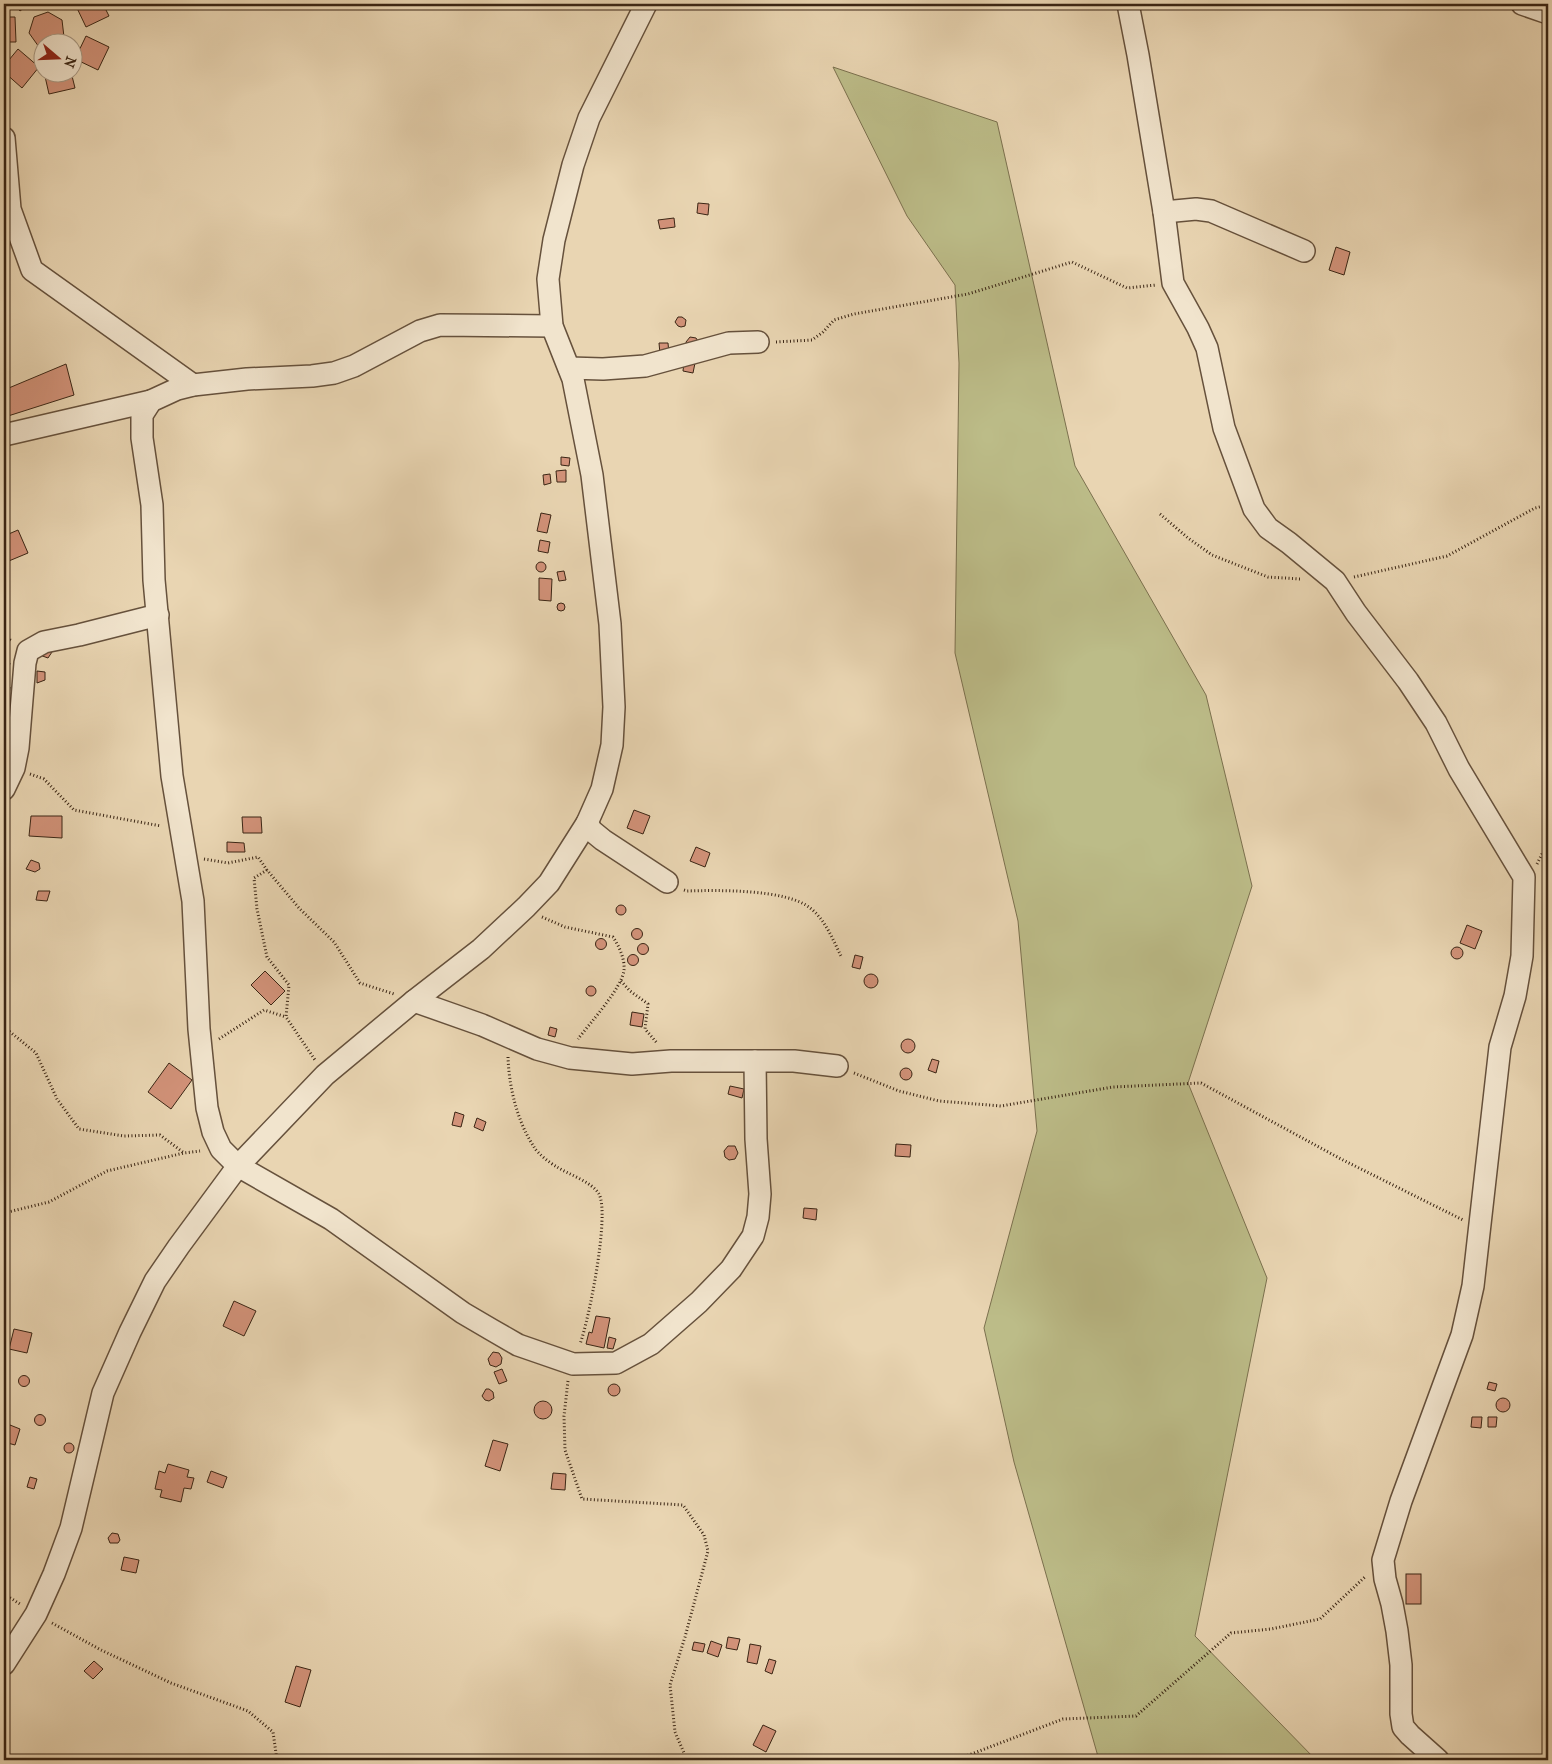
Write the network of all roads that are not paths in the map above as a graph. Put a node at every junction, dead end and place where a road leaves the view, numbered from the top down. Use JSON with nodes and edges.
{"nodes":[{"id":1,"x":646,"y":4,"type":"edge"},
{"id":2,"x":1128,"y":4,"type":"edge"},
{"id":3,"x":1522,"y":4,"type":"edge"},
{"id":4,"x":1548,"y":12,"type":"edge"},
{"id":5,"x":4,"y":138,"type":"edge"},
{"id":6,"x":7,"y":210,"type":"edge"},
{"id":7,"x":1164,"y":212,"type":"junction"},
{"id":8,"x":1304,"y":251,"type":"dead end"},
{"id":9,"x":552,"y":326,"type":"junction"},
{"id":10,"x":758,"y":342,"type":"road end"},
{"id":11,"x":569,"y":368,"type":"junction"},
{"id":12,"x":193,"y":385,"type":"junction"},
{"id":13,"x":151,"y":400,"type":"junction"},
{"id":14,"x":4,"y":435,"type":"edge"},
{"id":15,"x":158,"y":615,"type":"junction"},
{"id":16,"x":4,"y":789,"type":"edge"},
{"id":17,"x":586,"y":823,"type":"junction"},
{"id":18,"x":667,"y":882,"type":"road end"},
{"id":19,"x":414,"y":1001,"type":"junction"},
{"id":20,"x":756,"y":1061,"type":"junction"},
{"id":21,"x":837,"y":1066,"type":"road end"},
{"id":22,"x":238,"y":1166,"type":"junction"},
{"id":23,"x":4,"y":1664,"type":"edge"},
{"id":24,"x":1438,"y":1760,"type":"edge"}],
"edges":[{"from":1,"to":9,"type":"street"},
{"from":2,"to":7,"type":"street"},
{"from":3,"to":4,"type":"street"},
{"from":5,"to":6,"type":"street"},
{"from":6,"to":12,"type":"street"},
{"from":7,"to":8,"type":"street"},
{"from":7,"to":24,"type":"street"},
{"from":9,"to":11,"type":"street"},
{"from":9,"to":12,"type":"street"},
{"from":10,"to":11,"type":"street"},
{"from":11,"to":17,"type":"street"},
{"from":12,"to":13,"type":"street"},
{"from":13,"to":14,"type":"street"},
{"from":13,"to":15,"type":"street"},
{"from":15,"to":16,"type":"street"},
{"from":15,"to":22,"type":"street"},
{"from":17,"to":18,"type":"street"},
{"from":17,"to":19,"type":"street"},
{"from":19,"to":20,"type":"street"},
{"from":19,"to":22,"type":"street"},
{"from":20,"to":21,"type":"street"},
{"from":20,"to":22,"type":"street"},
{"from":22,"to":23,"type":"street"}]}
